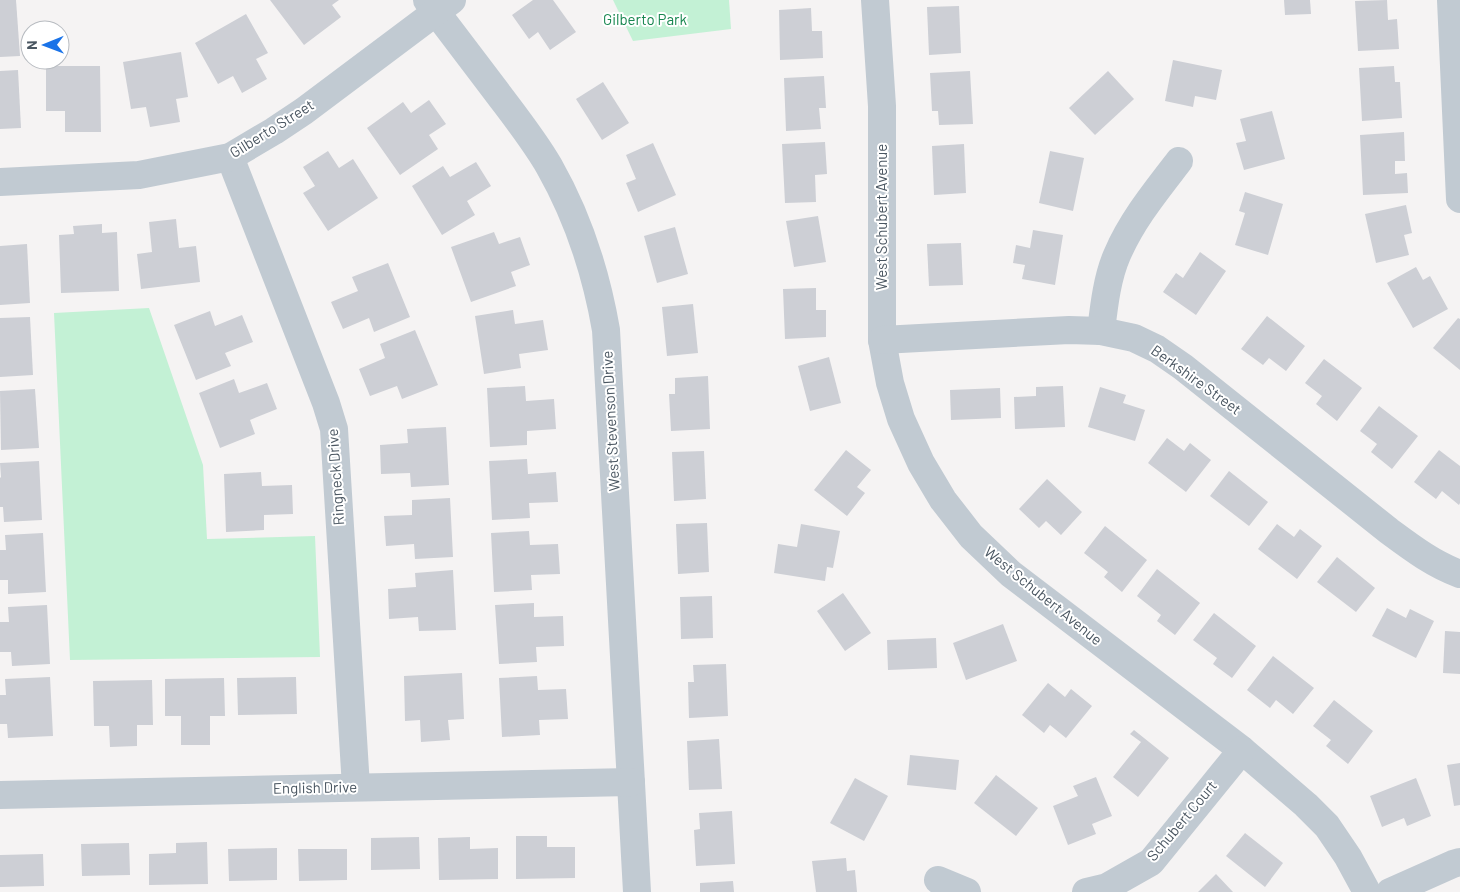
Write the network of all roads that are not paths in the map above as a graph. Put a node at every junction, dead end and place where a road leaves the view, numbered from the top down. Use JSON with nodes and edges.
{"nodes":[{"id":1,"x":875,"y":0,"type":"edge"},
{"id":2,"x":1451,"y":0,"type":"edge"},
{"id":3,"x":438,"y":4,"type":"edge"},
{"id":4,"x":230,"y":157,"type":"junction"},
{"id":5,"x":1179,"y":161,"type":"dead end"},
{"id":6,"x":0,"y":182,"type":"edge"},
{"id":7,"x":1460,"y":199,"type":"edge"},
{"id":8,"x":1101,"y":331,"type":"junction"},
{"id":9,"x":882,"y":340,"type":"junction"},
{"id":10,"x":1460,"y":574,"type":"edge"},
{"id":11,"x":1242,"y":750,"type":"junction"},
{"id":12,"x":631,"y":782,"type":"junction"},
{"id":13,"x":356,"y":787,"type":"junction"},
{"id":14,"x":0,"y":795,"type":"edge"},
{"id":15,"x":1460,"y":862,"type":"edge"},
{"id":16,"x":938,"y":880,"type":"dead end"},
{"id":17,"x":637,"y":892,"type":"edge"},
{"id":18,"x":968,"y":892,"type":"edge"},
{"id":19,"x":1086,"y":892,"type":"edge"},
{"id":20,"x":1367,"y":892,"type":"edge"},
{"id":21,"x":1390,"y":892,"type":"edge"}],
"edges":[{"from":1,"to":9,"type":"street","name":"West Schubert Avenue"},
{"from":2,"to":7,"type":"street"},
{"from":3,"to":4,"type":"street","name":"Gilberto Street"},
{"from":3,"to":12,"type":"street","name":"West Stevenson Drive"},
{"from":4,"to":6,"type":"street","name":"Gilberto Street"},
{"from":4,"to":13,"type":"street","name":"Ringneck Drive"},
{"from":5,"to":8,"type":"street"},
{"from":8,"to":9,"type":"street","name":"Berkshire Street"},
{"from":8,"to":10,"type":"street","name":"Berkshire Street"},
{"from":9,"to":11,"type":"street","name":"West Schubert Avenue"},
{"from":11,"to":19,"type":"street","name":"Schubert Court"},
{"from":11,"to":20,"type":"street","name":"West Schubert Avenue"},
{"from":12,"to":13,"type":"street","name":"English Drive"},
{"from":12,"to":17,"type":"street","name":"West Stevenson Drive"},
{"from":13,"to":14,"type":"street","name":"English Drive"},
{"from":15,"to":21,"type":"street"},
{"from":16,"to":18,"type":"street"}]}
